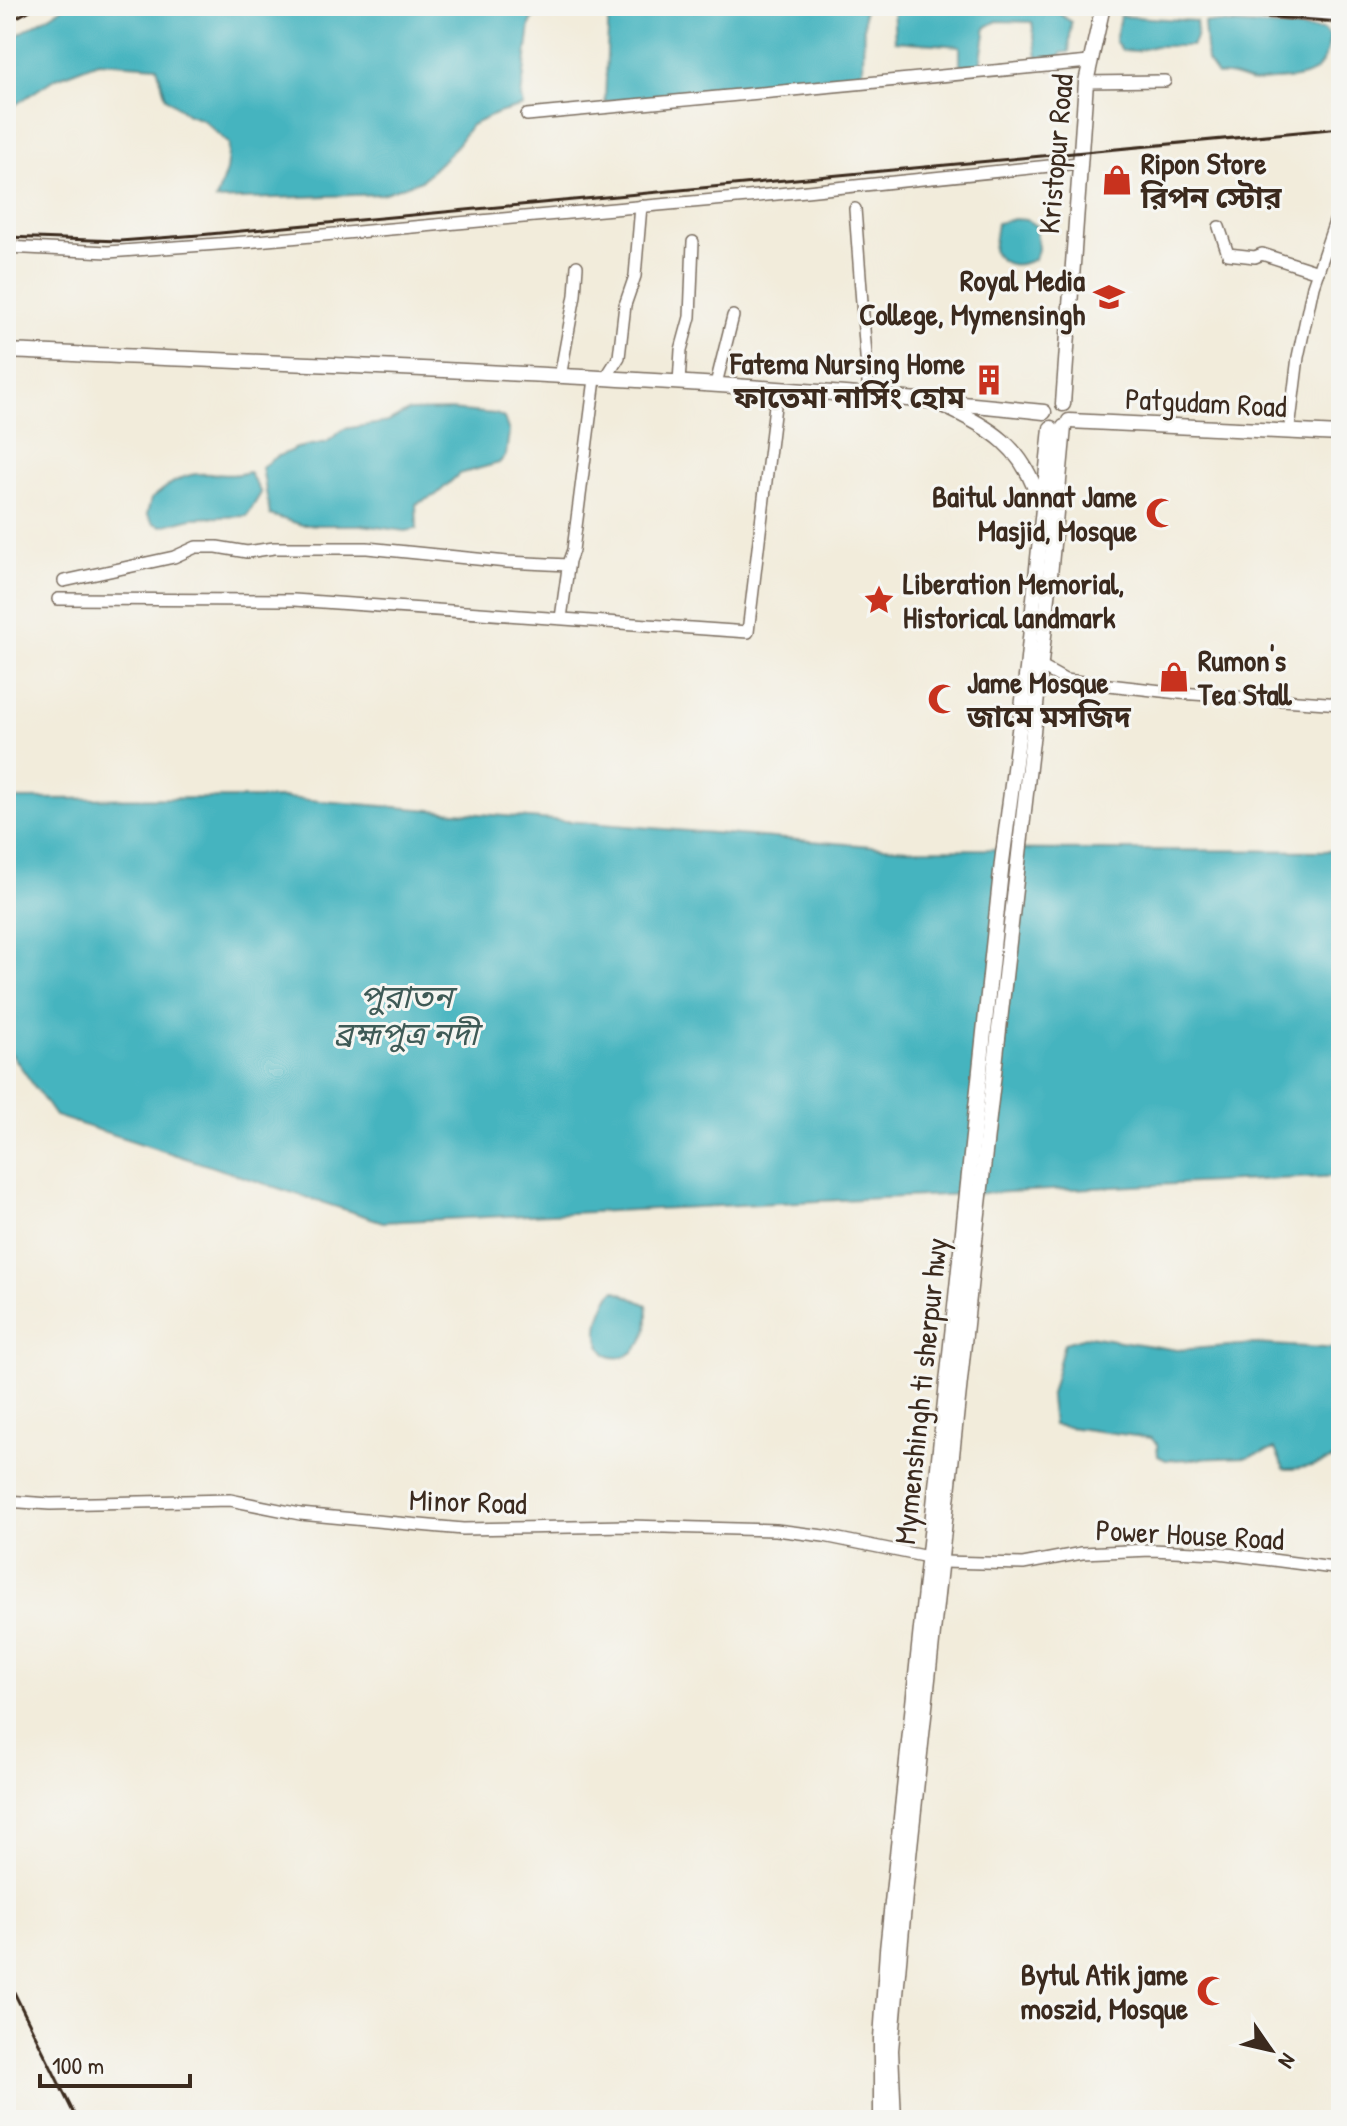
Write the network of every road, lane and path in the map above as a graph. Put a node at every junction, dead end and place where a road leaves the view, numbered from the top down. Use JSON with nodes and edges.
{"nodes":[{"id":1,"x":1103,"y":6,"type":"edge"},
{"id":2,"x":1195,"y":6,"type":"edge"},
{"id":3,"x":1296,"y":11,"type":"edge"},
{"id":4,"x":1341,"y":18,"type":"edge"},
{"id":5,"x":1089,"y":62,"type":"junction"},
{"id":6,"x":1165,"y":81,"type":"dead end"},
{"id":7,"x":1086,"y":82,"type":"junction"},
{"id":8,"x":527,"y":115,"type":"dead end"},
{"id":9,"x":1079,"y":163,"type":"junction"},
{"id":10,"x":1341,"y":204,"type":"edge"},
{"id":11,"x":641,"y":206,"type":"junction"},
{"id":12,"x":855,"y":209,"type":"dead end"},
{"id":13,"x":1219,"y":227,"type":"dead end"},
{"id":14,"x":693,"y":242,"type":"dead end"},
{"id":15,"x":6,"y":249,"type":"edge"},
{"id":16,"x":577,"y":266,"type":"dead end"},
{"id":17,"x":1318,"y":272,"type":"junction"},
{"id":18,"x":733,"y":316,"type":"dead end"},
{"id":19,"x":6,"y":351,"type":"edge"},
{"id":20,"x":560,"y":377,"type":"junction"},
{"id":21,"x":600,"y":379,"type":"junction"},
{"id":22,"x":679,"y":383,"type":"junction"},
{"id":23,"x":716,"y":384,"type":"junction"},
{"id":24,"x":777,"y":389,"type":"junction"},
{"id":25,"x":869,"y":396,"type":"junction"},
{"id":26,"x":930,"y":400,"type":"junction"},
{"id":27,"x":1063,"y":418,"type":"junction"},
{"id":28,"x":1290,"y":422,"type":"junction"},
{"id":29,"x":1341,"y":426,"type":"edge"},
{"id":30,"x":1341,"y":434,"type":"edge"},
{"id":31,"x":1041,"y":512,"type":"junction"},
{"id":32,"x":568,"y":565,"type":"junction"},
{"id":33,"x":64,"y":581,"type":"dead end"},
{"id":34,"x":58,"y":599,"type":"dead end"},
{"id":35,"x":561,"y":618,"type":"junction"},
{"id":36,"x":1036,"y":668,"type":"junction"},
{"id":37,"x":1341,"y":704,"type":"edge"},
{"id":38,"x":6,"y":1501,"type":"edge"},
{"id":39,"x":935,"y":1560,"type":"junction"},
{"id":40,"x":1341,"y":1569,"type":"edge"},
{"id":41,"x":881,"y":2120,"type":"edge"},
{"id":42,"x":894,"y":2120,"type":"edge"}],
"edges":[{"from":1,"to":5,"type":"main road","name":"Kristopur Road"},
{"from":2,"to":3,"type":"street"},
{"from":3,"to":4,"type":"street"},
{"from":5,"to":7,"type":"main road","name":"Kristopur Road"},
{"from":5,"to":8,"type":"street"},
{"from":6,"to":7,"type":"street"},
{"from":7,"to":9,"type":"main road","name":"Kristopur Road"},
{"from":9,"to":11,"type":"street"},
{"from":9,"to":27,"type":"main road","name":"Kristopur Road"},
{"from":10,"to":17,"type":"street"},
{"from":11,"to":15,"type":"street"},
{"from":11,"to":21,"type":"street"},
{"from":12,"to":25,"type":"street"},
{"from":13,"to":17,"type":"street"},
{"from":14,"to":22,"type":"street"},
{"from":16,"to":20,"type":"street"},
{"from":17,"to":28,"type":"street"},
{"from":18,"to":23,"type":"street"},
{"from":19,"to":20,"type":"main road"},
{"from":20,"to":21,"type":"main road"},
{"from":21,"to":22,"type":"main road"},
{"from":21,"to":32,"type":"street"},
{"from":22,"to":23,"type":"main road"},
{"from":23,"to":24,"type":"main road"},
{"from":24,"to":25,"type":"main road"},
{"from":24,"to":35,"type":"street"},
{"from":25,"to":26,"type":"main road"},
{"from":26,"to":27,"type":"main road"},
{"from":26,"to":31,"type":"main road"},
{"from":27,"to":28,"type":"main road","name":"Patgudam Road"},
{"from":27,"to":30,"type":"main road","name":"Patgudam Road"},
{"from":27,"to":31,"type":"main road","name":"Kristopur Road"},
{"from":27,"to":36,"type":"main road","name":"Kristopur Road"},
{"from":28,"to":29,"type":"main road","name":"Patgudam Road"},
{"from":31,"to":36,"type":"main road","name":"Kristopur Road"},
{"from":32,"to":33,"type":"street"},
{"from":32,"to":35,"type":"street"},
{"from":34,"to":35,"type":"street"},
{"from":36,"to":37,"type":"street"},
{"from":36,"to":39,"type":"main road","name":"Mymenshingh ti sherpur hwy"},
{"from":38,"to":39,"type":"street","name":"Minor Road"},
{"from":39,"to":40,"type":"street","name":"Power House Road"},
{"from":39,"to":41,"type":"main road","name":"Mymenshingh ti sherpur hwy"},
{"from":39,"to":42,"type":"main road","name":"Mymenshingh ti sherpur hwy"}]}
